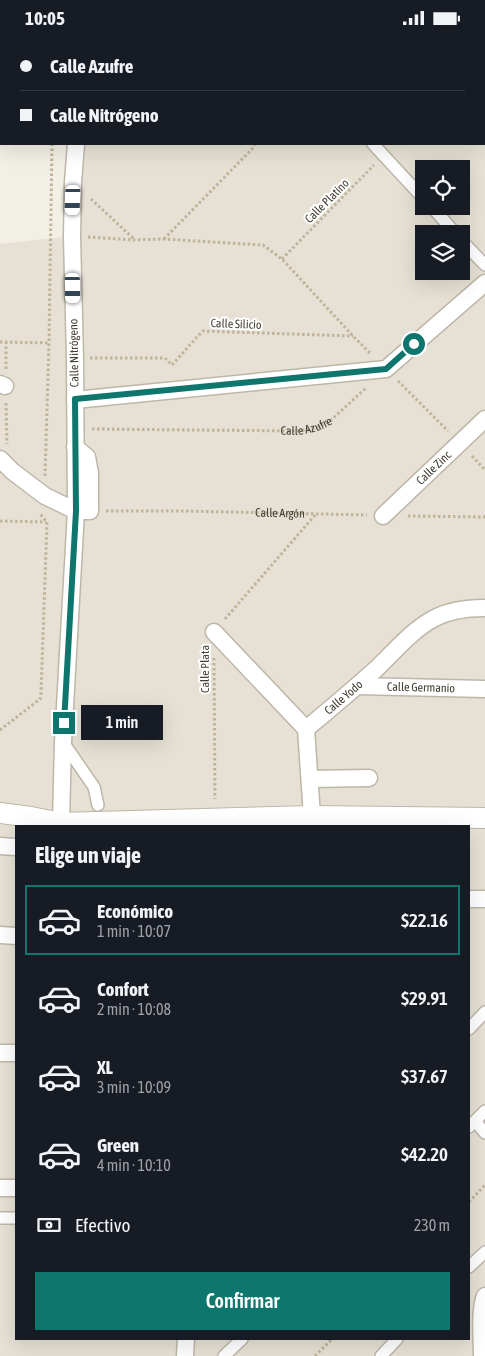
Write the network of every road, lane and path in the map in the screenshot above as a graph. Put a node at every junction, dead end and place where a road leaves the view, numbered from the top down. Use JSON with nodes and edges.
{"nodes":[{"id":1,"x":52,"y":145,"type":"edge"},
{"id":2,"x":76,"y":145,"type":"edge"},
{"id":3,"x":254,"y":145,"type":"edge"},
{"id":4,"x":374,"y":145,"type":"edge"},
{"id":5,"x":384,"y":155,"type":"junction"},
{"id":6,"x":73,"y":182,"type":"junction"},
{"id":7,"x":415,"y":189,"type":"edge"},
{"id":8,"x":438,"y":215,"type":"edge"},
{"id":9,"x":448,"y":225,"type":"edge"},
{"id":10,"x":72,"y":237,"type":"junction"},
{"id":11,"x":134,"y":239,"type":"junction"},
{"id":12,"x":163,"y":239,"type":"junction"},
{"id":13,"x":263,"y":245,"type":"dead end"},
{"id":14,"x":470,"y":249,"type":"edge"},
{"id":15,"x":282,"y":259,"type":"dead end"},
{"id":16,"x":485,"y":265,"type":"edge"},
{"id":17,"x":485,"y":283,"type":"edge"},
{"id":18,"x":353,"y":336,"type":"dead end"},
{"id":19,"x":0,"y":343,"type":"edge"},
{"id":20,"x":6,"y":343,"type":"junction"},
{"id":21,"x":49,"y":343,"type":"junction"},
{"id":22,"x":75,"y":358,"type":"junction"},
{"id":23,"x":386,"y":369,"type":"junction"},
{"id":24,"x":3,"y":385,"type":"edge"},
{"id":25,"x":75,"y":399,"type":"junction"},
{"id":26,"x":485,"y":419,"type":"edge"},
{"id":27,"x":74,"y":429,"type":"junction"},
{"id":28,"x":0,"y":459,"type":"edge"},
{"id":29,"x":12,"y":471,"type":"junction"},
{"id":30,"x":45,"y":496,"type":"junction"},
{"id":31,"x":83,"y":511,"type":"junction"},
{"id":32,"x":316,"y":514,"type":"junction"},
{"id":33,"x":383,"y":516,"type":"junction"},
{"id":34,"x":485,"y":517,"type":"edge"},
{"id":35,"x":0,"y":521,"type":"edge"},
{"id":36,"x":485,"y":608,"type":"edge"},
{"id":37,"x":214,"y":632,"type":"junction"},
{"id":38,"x":357,"y":686,"type":"junction"},
{"id":39,"x":485,"y":689,"type":"edge"},
{"id":40,"x":306,"y":729,"type":"junction"},
{"id":41,"x":0,"y":730,"type":"edge"},
{"id":42,"x":63,"y":742,"type":"junction"},
{"id":43,"x":369,"y":778,"type":"dead end"},
{"id":44,"x":310,"y":779,"type":"junction"},
{"id":45,"x":215,"y":803,"type":"dead end"},
{"id":46,"x":98,"y":805,"type":"dead end"},
{"id":47,"x":0,"y":813,"type":"edge"},
{"id":48,"x":312,"y":816,"type":"junction"},
{"id":49,"x":485,"y":817,"type":"edge"},
{"id":50,"x":61,"y":823,"type":"junction"},
{"id":51,"x":184,"y":823,"type":"edge"},
{"id":52,"x":0,"y":846,"type":"edge"},
{"id":53,"x":15,"y":847,"type":"edge"},
{"id":54,"x":470,"y":899,"type":"edge"},
{"id":55,"x":485,"y":899,"type":"edge"},
{"id":56,"x":0,"y":935,"type":"edge"},
{"id":57,"x":15,"y":936,"type":"edge"},
{"id":58,"x":485,"y":1012,"type":"edge"},
{"id":59,"x":470,"y":1028,"type":"edge"},
{"id":60,"x":0,"y":1053,"type":"edge"},
{"id":61,"x":15,"y":1053,"type":"edge"},
{"id":62,"x":485,"y":1111,"type":"edge"},
{"id":63,"x":472,"y":1124,"type":"edge"},
{"id":64,"x":485,"y":1133,"type":"edge"},
{"id":65,"x":485,"y":1185,"type":"edge"},
{"id":66,"x":0,"y":1188,"type":"edge"},
{"id":67,"x":15,"y":1188,"type":"edge"},
{"id":68,"x":470,"y":1200,"type":"edge"},
{"id":69,"x":0,"y":1218,"type":"edge"},
{"id":70,"x":15,"y":1218,"type":"edge"},
{"id":71,"x":485,"y":1251,"type":"edge"},
{"id":72,"x":470,"y":1266,"type":"edge"},
{"id":73,"x":485,"y":1296,"type":"edge"},
{"id":74,"x":186,"y":1340,"type":"edge"},
{"id":75,"x":241,"y":1340,"type":"edge"},
{"id":76,"x":331,"y":1340,"type":"edge"},
{"id":77,"x":396,"y":1340,"type":"edge"},
{"id":78,"x":185,"y":1356,"type":"edge"},
{"id":79,"x":224,"y":1356,"type":"edge"},
{"id":80,"x":315,"y":1356,"type":"edge"},
{"id":81,"x":381,"y":1356,"type":"edge"},
{"id":82,"x":482,"y":1356,"type":"edge"}],
"edges":[{"from":1,"to":21,"type":"path"},
{"from":2,"to":6,"type":"street","name":"Calle Nitrógeno"},
{"from":3,"to":12,"type":"path"},
{"from":4,"to":5,"type":"street"},
{"from":5,"to":7,"type":"street"},
{"from":5,"to":15,"type":"path","name":"Calle Platino"},
{"from":6,"to":10,"type":"street","name":"Calle Nitrógeno"},
{"from":6,"to":11,"type":"path"},
{"from":8,"to":9,"type":"street"},
{"from":10,"to":11,"type":"path"},
{"from":10,"to":22,"type":"street","name":"Calle Nitrógeno"},
{"from":11,"to":12,"type":"path"},
{"from":12,"to":13,"type":"path"},
{"from":14,"to":16,"type":"street"},
{"from":17,"to":23,"type":"street"},
{"from":18,"to":22,"type":"path","name":"Calle Silicio"},
{"from":19,"to":20,"type":"path"},
{"from":20,"to":21,"type":"path"},
{"from":20,"to":24,"type":"path"},
{"from":21,"to":30,"type":"path"},
{"from":22,"to":25,"type":"street","name":"Calle Nitrógeno"},
{"from":23,"to":25,"type":"street"},
{"from":23,"to":27,"type":"path","name":"Calle Azufre"},
{"from":24,"to":29,"type":"path"},
{"from":25,"to":27,"type":"street","name":"Calle Nitrógeno"},
{"from":26,"to":33,"type":"street","name":"Calle Zinc"},
{"from":27,"to":31,"type":"street","name":"Calle Nitrógeno"},
{"from":28,"to":29,"type":"street"},
{"from":29,"to":30,"type":"street"},
{"from":30,"to":31,"type":"street"},
{"from":31,"to":32,"type":"path","name":"Calle Argón"},
{"from":31,"to":42,"type":"street","name":"Calle Nitrógeno"},
{"from":32,"to":33,"type":"path","name":"Calle Argón"},
{"from":32,"to":37,"type":"path","name":"Calle Plata"},
{"from":33,"to":34,"type":"path","name":"Calle Argón"},
{"from":35,"to":41,"type":"path"},
{"from":36,"to":38,"type":"street","name":"Calle Yodo"},
{"from":37,"to":40,"type":"street"},
{"from":37,"to":45,"type":"path","name":"Calle Plata"},
{"from":38,"to":39,"type":"street","name":"Calle Germanio"},
{"from":38,"to":40,"type":"street","name":"Calle Yodo"},
{"from":40,"to":44,"type":"street"},
{"from":42,"to":46,"type":"street"},
{"from":42,"to":50,"type":"street","name":"Calle Nitrógeno"},
{"from":43,"to":44,"type":"street"},
{"from":44,"to":48,"type":"street"},
{"from":47,"to":50,"type":"street"},
{"from":48,"to":49,"type":"street"},
{"from":48,"to":51,"type":"street"},
{"from":50,"to":51,"type":"street"},
{"from":52,"to":53,"type":"street"},
{"from":54,"to":55,"type":"street"},
{"from":56,"to":57,"type":"street"},
{"from":58,"to":59,"type":"street"},
{"from":60,"to":61,"type":"street"},
{"from":62,"to":63,"type":"street"},
{"from":63,"to":64,"type":"street"},
{"from":65,"to":68,"type":"path"},
{"from":66,"to":67,"type":"street"},
{"from":69,"to":70,"type":"street"},
{"from":71,"to":72,"type":"street"},
{"from":73,"to":82,"type":"street"},
{"from":74,"to":78,"type":"street"},
{"from":75,"to":79,"type":"street"},
{"from":76,"to":80,"type":"path"},
{"from":77,"to":81,"type":"street"}]}
